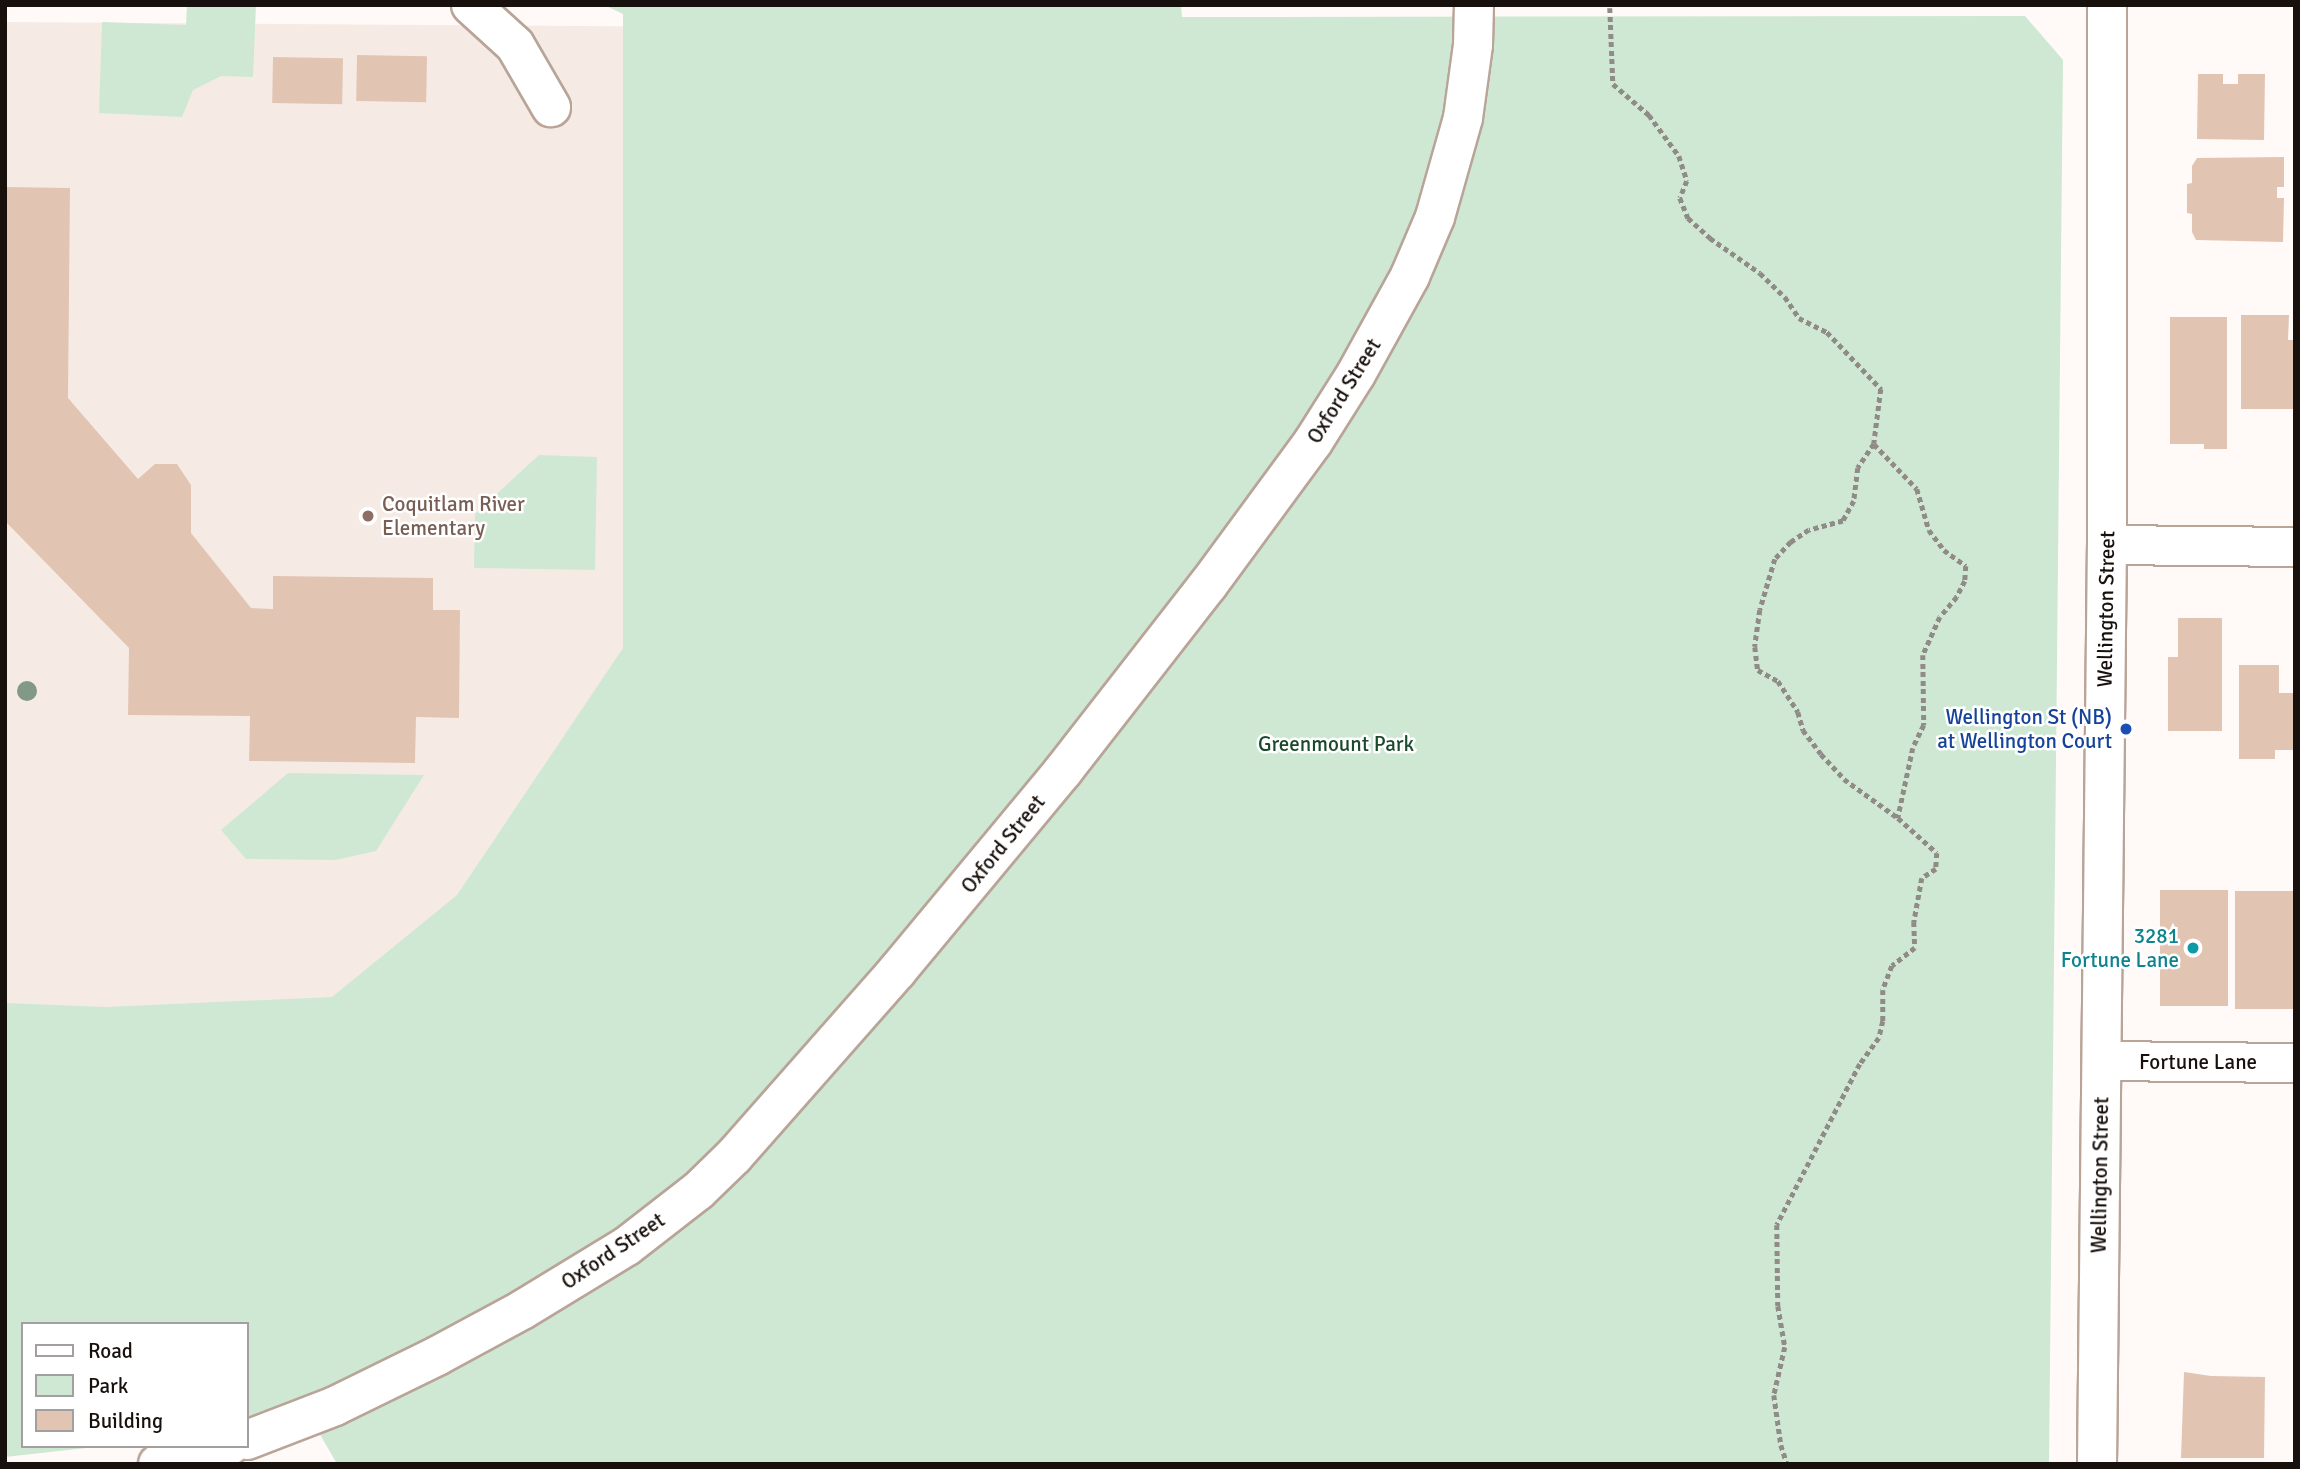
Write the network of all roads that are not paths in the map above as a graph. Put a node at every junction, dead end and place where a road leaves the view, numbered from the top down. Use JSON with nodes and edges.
{"nodes":[{"id":1,"x":471,"y":5,"type":"edge"},
{"id":2,"x":1474,"y":5,"type":"edge"},
{"id":3,"x":2107,"y":5,"type":"edge"},
{"id":4,"x":551,"y":107,"type":"dead end"},
{"id":5,"x":2107,"y":545,"type":"junction"},
{"id":6,"x":2295,"y":547,"type":"edge"},
{"id":7,"x":2102,"y":1061,"type":"junction"},
{"id":8,"x":2295,"y":1063,"type":"edge"},
{"id":9,"x":248,"y":1440,"type":"edge"},
{"id":10,"x":221,"y":1448,"type":"edge"},
{"id":11,"x":158,"y":1464,"type":"edge"},
{"id":12,"x":2097,"y":1464,"type":"edge"}],
"edges":[{"from":1,"to":4,"type":"street"},
{"from":2,"to":9,"type":"street","name":"Oxford Street"},
{"from":3,"to":5,"type":"street","name":"Wellington Street"},
{"from":5,"to":6,"type":"street"},
{"from":5,"to":7,"type":"street","name":"Wellington Street"},
{"from":7,"to":8,"type":"street","name":"Fortune Lane"},
{"from":7,"to":12,"type":"street","name":"Wellington Street"},
{"from":10,"to":11,"type":"street"}]}
